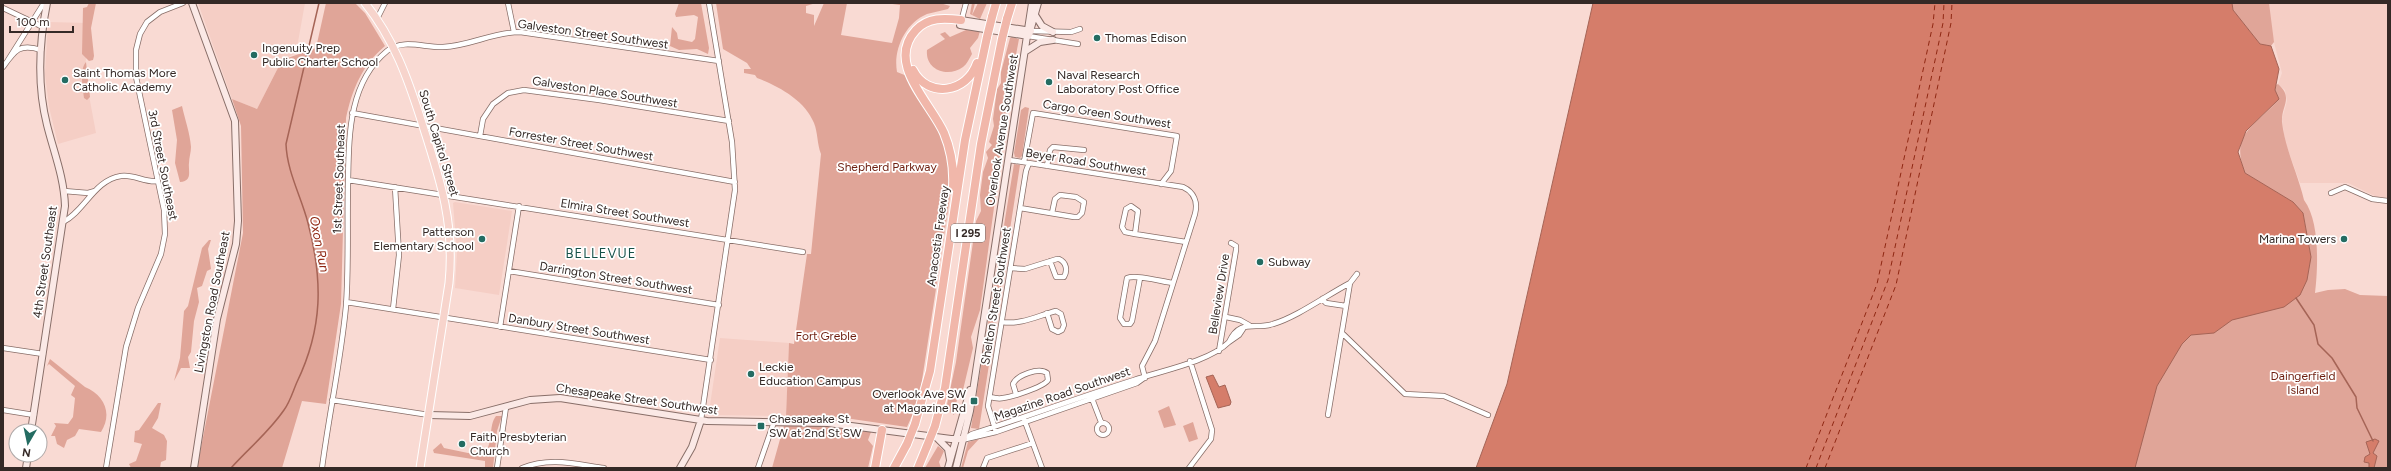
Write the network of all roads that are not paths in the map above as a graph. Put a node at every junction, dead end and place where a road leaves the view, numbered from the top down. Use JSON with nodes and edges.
{"nodes":[{"id":1,"x":44,"y":3,"type":"edge"},
{"id":2,"x":47,"y":3,"type":"edge"},
{"id":3,"x":183,"y":3,"type":"edge"},
{"id":4,"x":192,"y":3,"type":"edge"},
{"id":5,"x":365,"y":3,"type":"edge"},
{"id":6,"x":385,"y":3,"type":"edge"},
{"id":7,"x":508,"y":3,"type":"edge"},
{"id":8,"x":966,"y":3,"type":"edge"},
{"id":9,"x":992,"y":3,"type":"edge"},
{"id":10,"x":996,"y":3,"type":"edge"},
{"id":11,"x":1012,"y":3,"type":"edge"},
{"id":12,"x":1032,"y":3,"type":"edge"},
{"id":13,"x":1038,"y":3,"type":"edge"},
{"id":14,"x":710,"y":4,"type":"edge"},
{"id":15,"x":3,"y":8,"type":"edge"},
{"id":16,"x":1035,"y":15,"type":"junction"},
{"id":17,"x":990,"y":17,"type":"junction"},
{"id":18,"x":377,"y":19,"type":"junction"},
{"id":19,"x":32,"y":21,"type":"junction"},
{"id":20,"x":960,"y":23,"type":"junction"},
{"id":21,"x":43,"y":27,"type":"junction"},
{"id":22,"x":1080,"y":29,"type":"dead end"},
{"id":23,"x":514,"y":32,"type":"junction"},
{"id":24,"x":1029,"y":32,"type":"junction"},
{"id":25,"x":1053,"y":32,"type":"junction"},
{"id":26,"x":985,"y":37,"type":"junction"},
{"id":27,"x":1053,"y":40,"type":"junction"},
{"id":28,"x":1078,"y":44,"type":"dead end"},
{"id":29,"x":394,"y":47,"type":"junction"},
{"id":30,"x":41,"y":50,"type":"junction"},
{"id":31,"x":1026,"y":51,"type":"junction"},
{"id":32,"x":5,"y":59,"type":"edge"},
{"id":33,"x":719,"y":62,"type":"junction"},
{"id":34,"x":3,"y":67,"type":"edge"},
{"id":35,"x":1033,"y":112,"type":"joint"},
{"id":36,"x":352,"y":113,"type":"junction"},
{"id":37,"x":729,"y":121,"type":"junction"},
{"id":38,"x":423,"y":126,"type":"junction"},
{"id":39,"x":480,"y":136,"type":"junction"},
{"id":40,"x":1177,"y":136,"type":"joint"},
{"id":41,"x":1084,"y":150,"type":"dead end"},
{"id":42,"x":1009,"y":160,"type":"junction"},
{"id":43,"x":1027,"y":162,"type":"junction"},
{"id":44,"x":1047,"y":166,"type":"junction"},
{"id":45,"x":348,"y":180,"type":"junction"},
{"id":46,"x":158,"y":181,"type":"junction"},
{"id":47,"x":736,"y":182,"type":"junction"},
{"id":48,"x":1161,"y":184,"type":"junction"},
{"id":49,"x":395,"y":187,"type":"junction"},
{"id":50,"x":95,"y":190,"type":"junction"},
{"id":51,"x":64,"y":191,"type":"junction"},
{"id":52,"x":2330,"y":193,"type":"dead end"},
{"id":53,"x":445,"y":194,"type":"junction"},
{"id":54,"x":2388,"y":201,"type":"edge"},
{"id":55,"x":519,"y":206,"type":"junction"},
{"id":56,"x":1020,"y":208,"type":"junction"},
{"id":57,"x":1052,"y":213,"type":"junction"},
{"id":58,"x":63,"y":222,"type":"junction"},
{"id":59,"x":1135,"y":234,"type":"junction"},
{"id":60,"x":730,"y":239,"type":"junction"},
{"id":61,"x":1186,"y":242,"type":"junction"},
{"id":62,"x":1231,"y":243,"type":"dead end"},
{"id":63,"x":803,"y":252,"type":"dead end"},
{"id":64,"x":1050,"y":261,"type":"junction"},
{"id":65,"x":1010,"y":268,"type":"junction"},
{"id":66,"x":509,"y":271,"type":"junction"},
{"id":67,"x":1358,"y":274,"type":"dead end"},
{"id":68,"x":944,"y":278,"type":"junction"},
{"id":69,"x":1140,"y":278,"type":"junction"},
{"id":70,"x":1173,"y":283,"type":"junction"},
{"id":71,"x":1350,"y":284,"type":"junction"},
{"id":72,"x":1322,"y":299,"type":"junction"},
{"id":73,"x":346,"y":302,"type":"junction"},
{"id":74,"x":719,"y":305,"type":"junction"},
{"id":75,"x":1346,"y":306,"type":"junction"},
{"id":76,"x":393,"y":309,"type":"junction"},
{"id":77,"x":1047,"y":313,"type":"junction"},
{"id":78,"x":1226,"y":317,"type":"junction"},
{"id":79,"x":444,"y":318,"type":"junction"},
{"id":80,"x":1002,"y":322,"type":"junction"},
{"id":81,"x":1249,"y":324,"type":"junction"},
{"id":82,"x":500,"y":327,"type":"junction"},
{"id":83,"x":1342,"y":334,"type":"junction"},
{"id":84,"x":3,"y":348,"type":"edge"},
{"id":85,"x":1220,"y":351,"type":"junction"},
{"id":86,"x":43,"y":354,"type":"junction"},
{"id":87,"x":710,"y":360,"type":"junction"},
{"id":88,"x":1190,"y":361,"type":"junction"},
{"id":89,"x":975,"y":369,"type":"junction"},
{"id":90,"x":1145,"y":378,"type":"junction"},
{"id":91,"x":1016,"y":394,"type":"junction"},
{"id":92,"x":1092,"y":396,"type":"junction"},
{"id":93,"x":990,"y":397,"type":"junction"},
{"id":94,"x":332,"y":400,"type":"junction"},
{"id":95,"x":506,"y":407,"type":"junction"},
{"id":96,"x":3,"y":410,"type":"edge"},
{"id":97,"x":34,"y":415,"type":"junction"},
{"id":98,"x":1328,"y":415,"type":"dead end"},
{"id":99,"x":1488,"y":415,"type":"dead end"},
{"id":100,"x":429,"y":416,"type":"junction"},
{"id":101,"x":1024,"y":419,"type":"junction"},
{"id":102,"x":701,"y":420,"type":"junction"},
{"id":103,"x":774,"y":422,"type":"junction"},
{"id":104,"x":1101,"y":422,"type":"dead end"},
{"id":105,"x":32,"y":423,"type":"edge"},
{"id":106,"x":995,"y":429,"type":"junction"},
{"id":107,"x":882,"y":430,"type":"junction"},
{"id":108,"x":936,"y":437,"type":"junction"},
{"id":109,"x":957,"y":439,"type":"junction"},
{"id":110,"x":964,"y":439,"type":"junction"},
{"id":111,"x":1033,"y":443,"type":"junction"},
{"id":112,"x":559,"y":461,"type":"junction"},
{"id":113,"x":106,"y":468,"type":"edge"},
{"id":114,"x":194,"y":468,"type":"edge"},
{"id":115,"x":322,"y":468,"type":"edge"},
{"id":116,"x":420,"y":468,"type":"edge"},
{"id":117,"x":497,"y":468,"type":"edge"},
{"id":118,"x":522,"y":468,"type":"edge"},
{"id":119,"x":558,"y":468,"type":"edge"},
{"id":120,"x":604,"y":468,"type":"edge"},
{"id":121,"x":680,"y":468,"type":"edge"},
{"id":122,"x":758,"y":468,"type":"edge"},
{"id":123,"x":875,"y":468,"type":"edge"},
{"id":124,"x":894,"y":468,"type":"edge"},
{"id":125,"x":918,"y":468,"type":"edge"},
{"id":126,"x":948,"y":468,"type":"edge"},
{"id":127,"x":956,"y":468,"type":"edge"},
{"id":128,"x":983,"y":468,"type":"edge"},
{"id":129,"x":1042,"y":468,"type":"edge"},
{"id":130,"x":1190,"y":468,"type":"edge"}],
"edges":[{"from":1,"to":19,"type":"street"},
{"from":2,"to":21,"type":"street","name":"4th Street Southeast"},
{"from":3,"to":46,"type":"street","name":"3rd Street Southeast"},
{"from":4,"to":114,"type":"street","name":"Livingston Road Southeast"},
{"from":5,"to":18,"type":"main road","name":"South Capitol Street"},
{"from":6,"to":18,"type":"street"},
{"from":7,"to":23,"type":"street"},
{"from":8,"to":20,"type":"street"},
{"from":9,"to":17,"type":"highway"},
{"from":10,"to":17,"type":"highway","name":"Anacostia Freeway","number":"I 295"},
{"from":11,"to":125,"type":"highway","number":"I 295","bridge":true},
{"from":12,"to":24,"type":"street"},
{"from":13,"to":16,"type":"street"},
{"from":14,"to":33,"type":"street"},
{"from":15,"to":19,"type":"street"},
{"from":16,"to":24,"type":"street"},
{"from":16,"to":25,"type":"street"},
{"from":17,"to":26,"type":"highway","name":"Anacostia Freeway","number":"I 295","bridge":true},
{"from":18,"to":29,"type":"main road","name":"South Capitol Street"},
{"from":19,"to":21,"type":"street"},
{"from":19,"to":32,"type":"street"},
{"from":20,"to":24,"type":"street"},
{"from":20,"to":26,"type":"highway"},
{"from":20,"to":68,"type":"highway"},
{"from":21,"to":30,"type":"street","name":"4th Street Southeast"},
{"from":22,"to":25,"type":"street"},
{"from":23,"to":29,"type":"street","name":"Galveston Street Southwest"},
{"from":23,"to":33,"type":"street","name":"Galveston Street Southwest"},
{"from":24,"to":25,"type":"street"},
{"from":24,"to":27,"type":"street"},
{"from":24,"to":31,"type":"street","name":"Overlook Avenue Southwest"},
{"from":26,"to":68,"type":"highway","name":"Anacostia Freeway","number":"I 295"},
{"from":27,"to":28,"type":"street"},
{"from":27,"to":31,"type":"street"},
{"from":29,"to":36,"type":"street","name":"1st Street Southeast"},
{"from":29,"to":38,"type":"main road","name":"South Capitol Street"},
{"from":30,"to":32,"type":"street"},
{"from":30,"to":51,"type":"street","name":"4th Street Southeast"},
{"from":31,"to":42,"type":"street","name":"Overlook Avenue Southwest"},
{"from":32,"to":34,"type":"street"},
{"from":33,"to":37,"type":"street"},
{"from":35,"to":40,"type":"street","name":"Cargo Green Southwest"},
{"from":35,"to":43,"type":"street","name":"Shelton Street Southwest"},
{"from":36,"to":38,"type":"street","name":"Forrester Street Southwest"},
{"from":36,"to":45,"type":"street","name":"1st Street Southeast"},
{"from":37,"to":39,"type":"street","name":"Galveston Place Southwest"},
{"from":37,"to":47,"type":"street"},
{"from":38,"to":39,"type":"street","name":"Forrester Street Southwest"},
{"from":38,"to":53,"type":"main road","name":"South Capitol Street"},
{"from":39,"to":47,"type":"street","name":"Forrester Street Southwest"},
{"from":40,"to":48,"type":"street","name":"Beyer Road Southwest"},
{"from":41,"to":44,"type":"street"},
{"from":42,"to":43,"type":"street","name":"Beyer Road Southwest"},
{"from":42,"to":89,"type":"street","name":"Overlook Avenue Southwest"},
{"from":43,"to":44,"type":"street","name":"Beyer Road Southwest"},
{"from":43,"to":56,"type":"street","name":"Shelton Street Southwest"},
{"from":44,"to":48,"type":"street","name":"Beyer Road Southwest"},
{"from":45,"to":49,"type":"street","name":"Elmira Street Southwest"},
{"from":45,"to":73,"type":"street","name":"1st Street Southeast"},
{"from":46,"to":50,"type":"street"},
{"from":46,"to":113,"type":"street","name":"3rd Street Southeast"},
{"from":47,"to":60,"type":"street"},
{"from":48,"to":61,"type":"street","name":"Beyer Road Southwest"},
{"from":49,"to":53,"type":"street","name":"Elmira Street Southwest"},
{"from":49,"to":76,"type":"street"},
{"from":50,"to":51,"type":"street"},
{"from":50,"to":58,"type":"street"},
{"from":51,"to":58,"type":"street","name":"4th Street Southeast"},
{"from":52,"to":54,"type":"street"},
{"from":53,"to":55,"type":"street","name":"Elmira Street Southwest"},
{"from":53,"to":79,"type":"main road","name":"South Capitol Street"},
{"from":55,"to":60,"type":"street","name":"Elmira Street Southwest"},
{"from":55,"to":66,"type":"street"},
{"from":56,"to":57,"type":"street"},
{"from":56,"to":65,"type":"street","name":"Shelton Street Southwest"},
{"from":57,"to":57,"type":"street"},
{"from":58,"to":86,"type":"street","name":"4th Street Southeast"},
{"from":59,"to":59,"type":"street"},
{"from":59,"to":61,"type":"street"},
{"from":60,"to":63,"type":"street","name":"Elmira Street Southwest"},
{"from":60,"to":74,"type":"street"},
{"from":61,"to":70,"type":"street","name":"Beyer Road Southwest"},
{"from":62,"to":78,"type":"street","name":"Belleview Drive"},
{"from":64,"to":64,"type":"street"},
{"from":64,"to":65,"type":"street"},
{"from":65,"to":80,"type":"street","name":"Shelton Street Southwest"},
{"from":66,"to":74,"type":"street","name":"Darrington Street Southwest"},
{"from":66,"to":82,"type":"street"},
{"from":67,"to":71,"type":"street"},
{"from":68,"to":124,"type":"highway","name":"Anacostia Freeway","number":"I 295","bridge":true},
{"from":69,"to":69,"type":"street"},
{"from":69,"to":70,"type":"street"},
{"from":70,"to":90,"type":"street","name":"Beyer Road Southwest"},
{"from":71,"to":72,"type":"street"},
{"from":71,"to":75,"type":"street"},
{"from":72,"to":75,"type":"street"},
{"from":72,"to":81,"type":"street"},
{"from":73,"to":76,"type":"street","name":"Danbury Street Southwest"},
{"from":73,"to":94,"type":"street","name":"1st Street Southeast"},
{"from":74,"to":87,"type":"street"},
{"from":75,"to":83,"type":"street"},
{"from":76,"to":79,"type":"street","name":"Danbury Street Southwest"},
{"from":77,"to":77,"type":"street"},
{"from":77,"to":80,"type":"street"},
{"from":78,"to":81,"type":"street"},
{"from":78,"to":85,"type":"street","name":"Belleview Drive"},
{"from":79,"to":82,"type":"street","name":"Danbury Street Southwest"},
{"from":79,"to":100,"type":"main road","name":"South Capitol Street"},
{"from":80,"to":93,"type":"street","name":"Shelton Street Southwest"},
{"from":81,"to":85,"type":"street"},
{"from":82,"to":87,"type":"street","name":"Danbury Street Southwest"},
{"from":83,"to":98,"type":"street"},
{"from":83,"to":99,"type":"street"},
{"from":84,"to":86,"type":"street"},
{"from":85,"to":88,"type":"street","name":"Magazine Road Southwest"},
{"from":86,"to":97,"type":"street","name":"4th Street Southeast"},
{"from":87,"to":102,"type":"street"},
{"from":88,"to":90,"type":"street","name":"Magazine Road Southwest"},
{"from":88,"to":130,"type":"street"},
{"from":89,"to":109,"type":"street","name":"Overlook Avenue Southwest"},
{"from":89,"to":110,"type":"street","name":"Overlook Avenue Southwest"},
{"from":90,"to":92,"type":"street","name":"Magazine Road Southwest"},
{"from":91,"to":91,"type":"street"},
{"from":91,"to":93,"type":"street"},
{"from":92,"to":101,"type":"street","name":"Magazine Road Southwest"},
{"from":92,"to":104,"type":"street"},
{"from":93,"to":106,"type":"street","name":"Shelton Street Southwest"},
{"from":94,"to":100,"type":"street"},
{"from":94,"to":115,"type":"street","name":"1st Street Southeast"},
{"from":95,"to":100,"type":"street","name":"Chesapeake Street Southwest"},
{"from":95,"to":102,"type":"street","name":"Chesapeake Street Southwest"},
{"from":95,"to":117,"type":"street"},
{"from":96,"to":97,"type":"street"},
{"from":97,"to":105,"type":"street","name":"4th Street Southeast"},
{"from":100,"to":116,"type":"main road","name":"South Capitol Street"},
{"from":101,"to":106,"type":"street","name":"Magazine Road Southwest"},
{"from":101,"to":111,"type":"street"},
{"from":102,"to":103,"type":"street","name":"Chesapeake Street Southwest"},
{"from":102,"to":121,"type":"street"},
{"from":103,"to":107,"type":"street","name":"Chesapeake Street Southwest"},
{"from":103,"to":122,"type":"street"},
{"from":106,"to":110,"type":"street","name":"Magazine Road Southwest"},
{"from":107,"to":108,"type":"street","name":"Chesapeake Street Southwest"},
{"from":107,"to":123,"type":"highway"},
{"from":108,"to":109,"type":"street","name":"Chesapeake Street Southwest"},
{"from":108,"to":126,"type":"street"},
{"from":109,"to":110,"type":"street","name":"Chesapeake Street Southwest"},
{"from":109,"to":126,"type":"street","name":"Overlook Avenue Southwest"},
{"from":110,"to":127,"type":"street","name":"Overlook Avenue Southwest"},
{"from":111,"to":128,"type":"street"},
{"from":111,"to":129,"type":"street"},
{"from":112,"to":118,"type":"street"},
{"from":112,"to":119,"type":"street"},
{"from":112,"to":120,"type":"street"}]}
